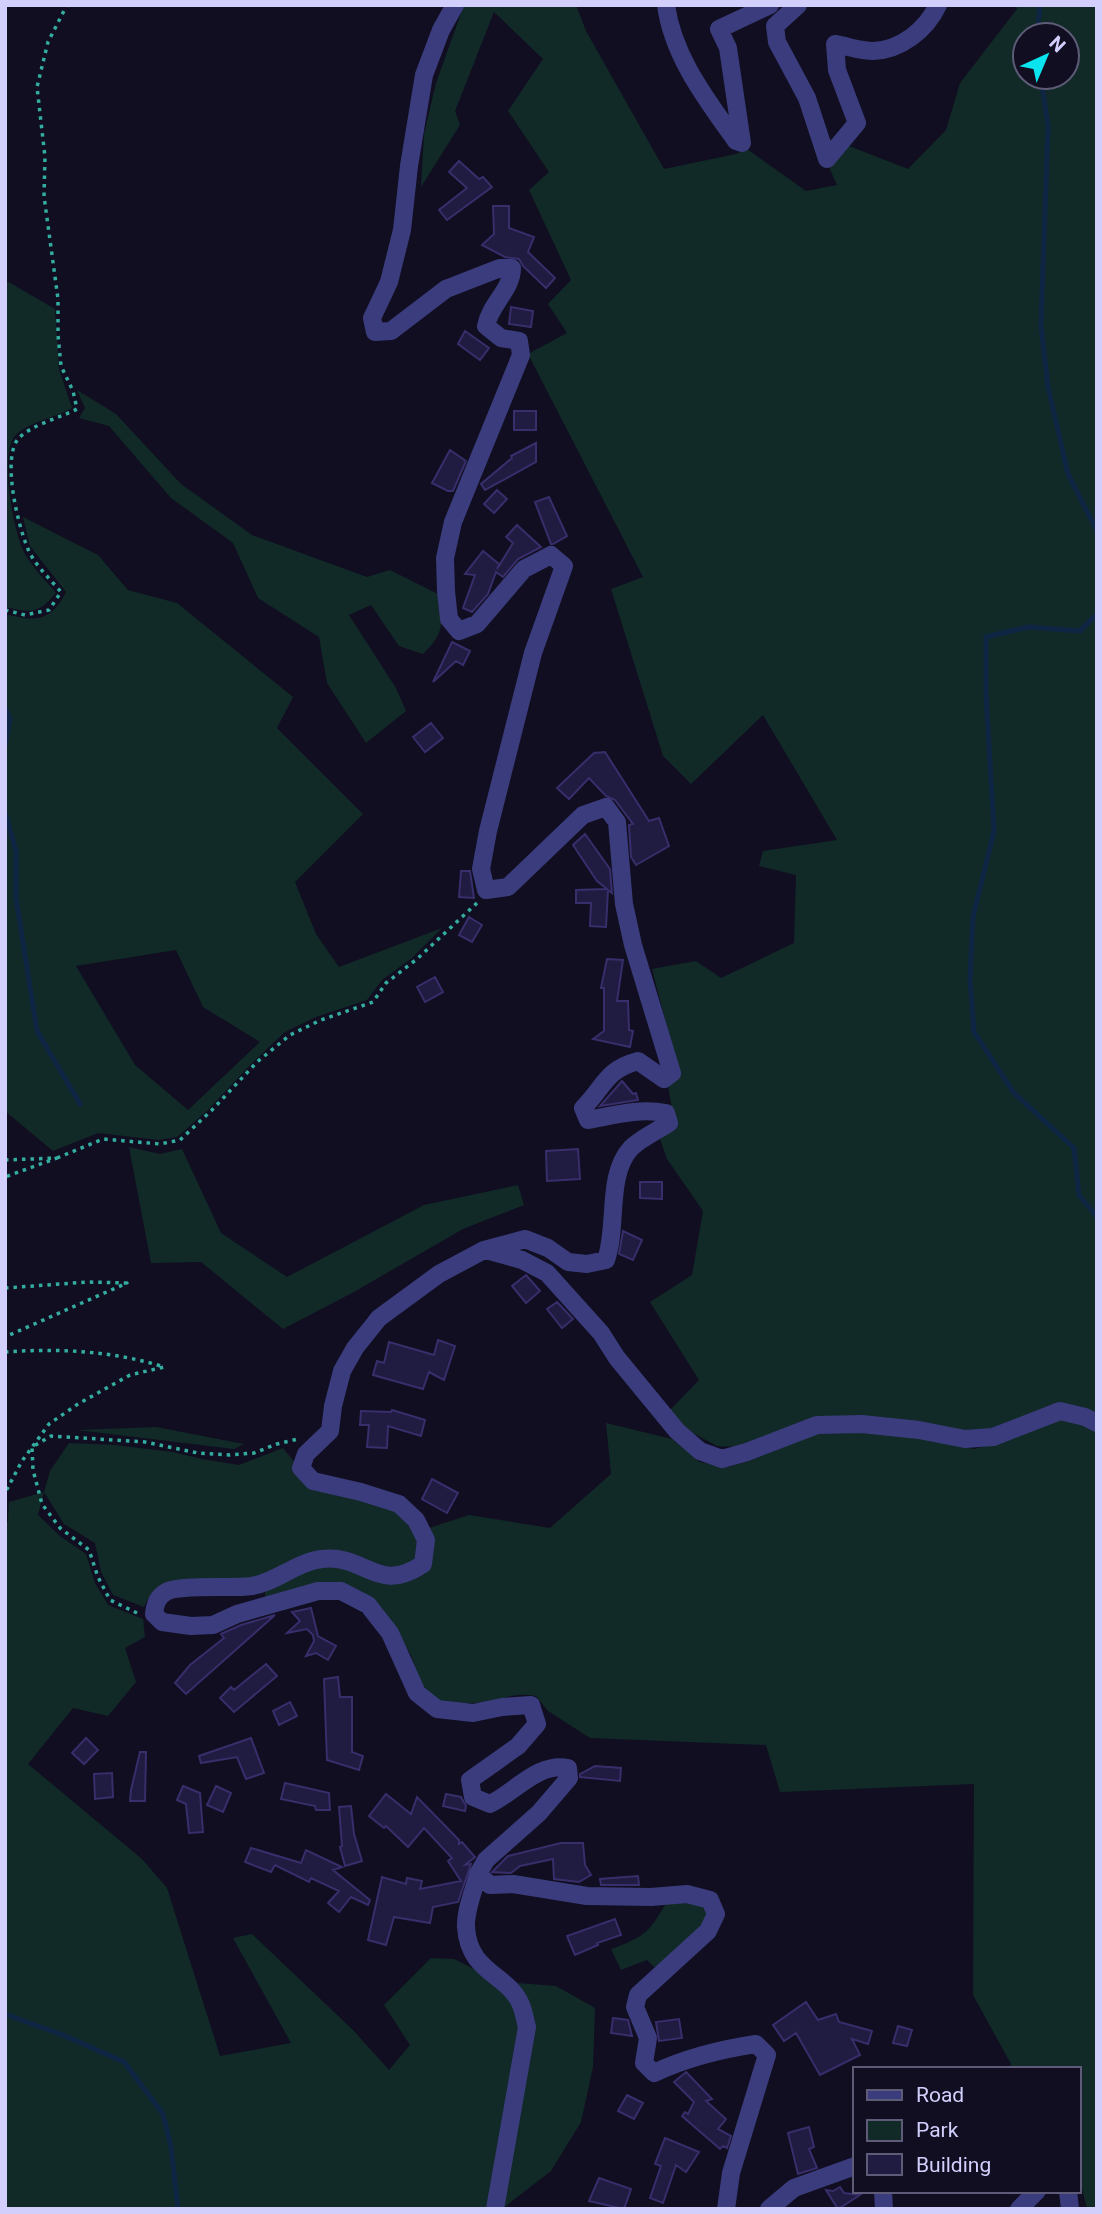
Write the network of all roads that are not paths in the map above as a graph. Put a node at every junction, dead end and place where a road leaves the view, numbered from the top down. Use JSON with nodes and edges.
{"nodes":[{"id":1,"x":455,"y":5,"type":"edge"},
{"id":2,"x":666,"y":5,"type":"edge"},
{"id":3,"x":770,"y":5,"type":"edge"},
{"id":4,"x":798,"y":5,"type":"edge"},
{"id":5,"x":938,"y":5,"type":"edge"},
{"id":6,"x":484,"y":1250,"type":"junction"},
{"id":7,"x":1097,"y":1423,"type":"edge"},
{"id":8,"x":478,"y":1874,"type":"junction"},
{"id":9,"x":853,"y":2167,"type":"edge"},
{"id":10,"x":1035,"y":2193,"type":"edge"},
{"id":11,"x":495,"y":2209,"type":"edge"},
{"id":12,"x":726,"y":2209,"type":"edge"},
{"id":13,"x":769,"y":2209,"type":"edge"},
{"id":14,"x":1020,"y":2209,"type":"edge"}],
"edges":[{"from":1,"to":6,"type":"street"},
{"from":2,"to":3,"type":"street"},
{"from":4,"to":5,"type":"street"},
{"from":6,"to":7,"type":"street"},
{"from":6,"to":8,"type":"street"},
{"from":8,"to":11,"type":"street"},
{"from":8,"to":12,"type":"street"},
{"from":9,"to":13,"type":"street"},
{"from":10,"to":14,"type":"street"}]}
